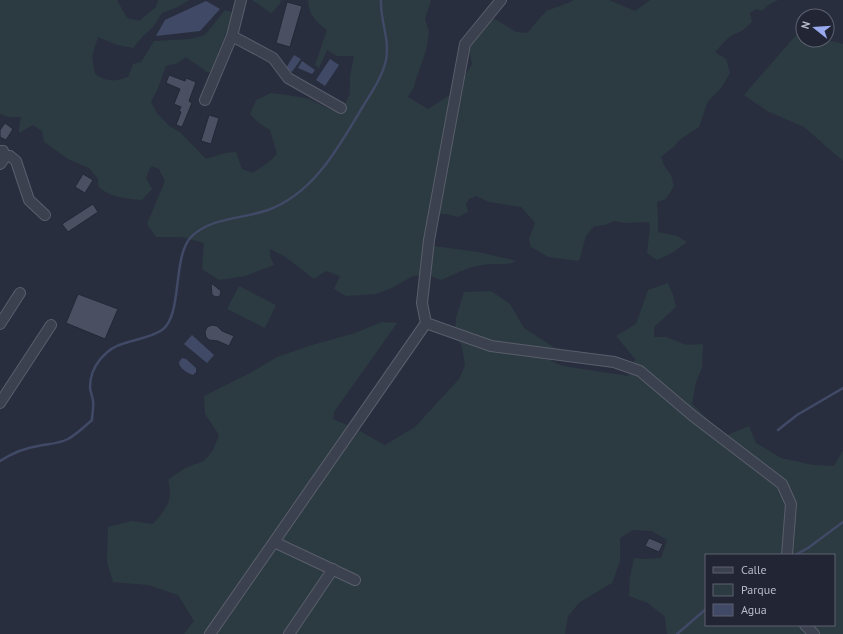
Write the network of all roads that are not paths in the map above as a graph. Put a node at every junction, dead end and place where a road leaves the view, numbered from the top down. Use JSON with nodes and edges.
{"nodes":[{"id":1,"x":241,"y":0,"type":"edge"},
{"id":2,"x":501,"y":0,"type":"edge"},
{"id":3,"x":232,"y":36,"type":"junction"},
{"id":4,"x":205,"y":100,"type":"dead end"},
{"id":5,"x":341,"y":108,"type":"dead end"},
{"id":6,"x":2,"y":157,"type":"edge"},
{"id":7,"x":44,"y":215,"type":"dead end"},
{"id":8,"x":20,"y":293,"type":"dead end"},
{"id":9,"x":426,"y":323,"type":"junction"},
{"id":10,"x":0,"y":324,"type":"edge"},
{"id":11,"x":51,"y":325,"type":"dead end"},
{"id":12,"x":0,"y":403,"type":"edge"},
{"id":13,"x":274,"y":542,"type":"junction"},
{"id":14,"x":787,"y":554,"type":"edge"},
{"id":15,"x":333,"y":570,"type":"junction"},
{"id":16,"x":355,"y":580,"type":"dead end"},
{"id":17,"x":806,"y":626,"type":"edge"},
{"id":18,"x":210,"y":634,"type":"edge"},
{"id":19,"x":288,"y":634,"type":"edge"},
{"id":20,"x":814,"y":634,"type":"edge"}],
"edges":[{"from":1,"to":3,"type":"street"},
{"from":2,"to":9,"type":"street"},
{"from":3,"to":4,"type":"street"},
{"from":3,"to":5,"type":"street"},
{"from":6,"to":7,"type":"street"},
{"from":8,"to":10,"type":"street"},
{"from":9,"to":13,"type":"street"},
{"from":9,"to":14,"type":"street"},
{"from":11,"to":12,"type":"street"},
{"from":13,"to":15,"type":"street"},
{"from":13,"to":18,"type":"street"},
{"from":15,"to":16,"type":"street"},
{"from":15,"to":19,"type":"street"},
{"from":17,"to":20,"type":"street"}]}
